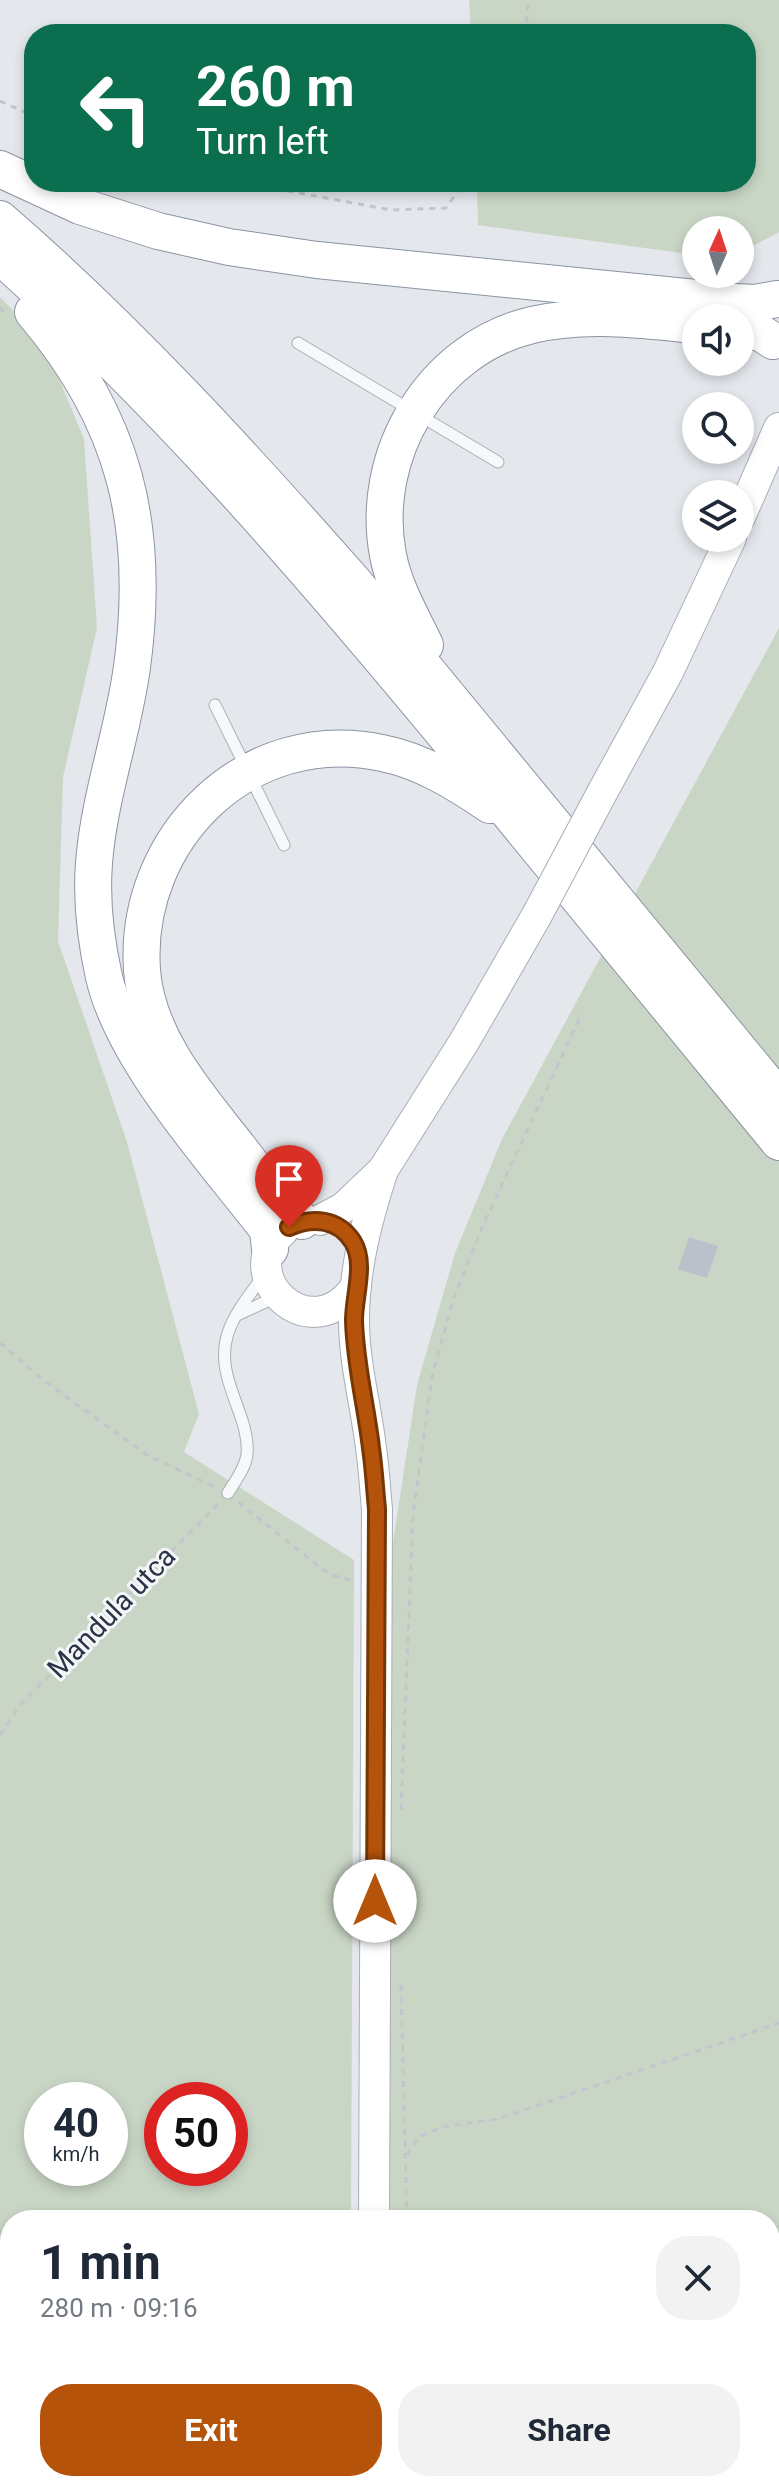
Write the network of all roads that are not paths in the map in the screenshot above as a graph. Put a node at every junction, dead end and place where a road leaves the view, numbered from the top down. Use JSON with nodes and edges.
{"nodes":[{"id":1,"x":0,"y":169,"type":"edge"},
{"id":2,"x":24,"y":180,"type":"edge"},
{"id":3,"x":50,"y":192,"type":"edge"},
{"id":4,"x":0,"y":219,"type":"edge"},
{"id":5,"x":0,"y":256,"type":"edge"},
{"id":6,"x":0,"y":270,"type":"edge"},
{"id":7,"x":778,"y":298,"type":"edge"},
{"id":8,"x":682,"y":324,"type":"edge"},
{"id":9,"x":754,"y":332,"type":"edge"},
{"id":10,"x":298,"y":343,"type":"dead end"},
{"id":11,"x":776,"y":346,"type":"edge"},
{"id":12,"x":414,"y":411,"type":"junction"},
{"id":13,"x":778,"y":426,"type":"edge"},
{"id":14,"x":498,"y":462,"type":"dead end"},
{"id":15,"x":754,"y":483,"type":"edge"},
{"id":16,"x":724,"y":552,"type":"edge"},
{"id":17,"x":452,"y":700,"type":"junction"},
{"id":18,"x":215,"y":705,"type":"dead end"},
{"id":19,"x":247,"y":773,"type":"junction"},
{"id":20,"x":523,"y":829,"type":"junction"},
{"id":21,"x":284,"y":845,"type":"dead end"},
{"id":22,"x":779,"y":1098,"type":"edge"},
{"id":23,"x":779,"y":1142,"type":"edge"},
{"id":24,"x":383,"y":1170,"type":"junction"},
{"id":25,"x":311,"y":1220,"type":"junction"},
{"id":26,"x":271,"y":1272,"type":"junction"},
{"id":27,"x":358,"y":1272,"type":"junction"},
{"id":28,"x":311,"y":1313,"type":"junction"},
{"id":29,"x":237,"y":1315,"type":"junction"},
{"id":30,"x":358,"y":1381,"type":"junction"},
{"id":31,"x":228,"y":1493,"type":"road end"},
{"id":32,"x":374,"y":2210,"type":"edge"}],
"edges":[{"from":1,"to":2,"type":"highway"},
{"from":3,"to":7,"type":"highway"},
{"from":4,"to":17,"type":"highway"},
{"from":5,"to":20,"type":"highway"},
{"from":6,"to":26,"type":"highway"},
{"from":7,"to":11,"type":"main road"},
{"from":8,"to":12,"type":"highway"},
{"from":9,"to":11,"type":"highway"},
{"from":10,"to":12,"type":"lane"},
{"from":12,"to":14,"type":"lane"},
{"from":12,"to":17,"type":"highway"},
{"from":13,"to":15,"type":"main road"},
{"from":16,"to":24,"type":"main road","bridge":true},
{"from":17,"to":22,"type":"highway"},
{"from":18,"to":19,"type":"lane"},
{"from":19,"to":20,"type":"highway"},
{"from":19,"to":21,"type":"lane"},
{"from":19,"to":25,"type":"highway"},
{"from":20,"to":23,"type":"highway"},
{"from":24,"to":25,"type":"main road"},
{"from":24,"to":27,"type":"main road"},
{"from":25,"to":26,"type":"main road"},
{"from":25,"to":27,"type":"main road"},
{"from":26,"to":28,"type":"main road"},
{"from":26,"to":29,"type":"lane"},
{"from":26,"to":29,"type":"lane"},
{"from":27,"to":28,"type":"main road"},
{"from":27,"to":30,"type":"main road"},
{"from":28,"to":30,"type":"main road"},
{"from":29,"to":31,"type":"lane"},
{"from":30,"to":32,"type":"main road"}]}
